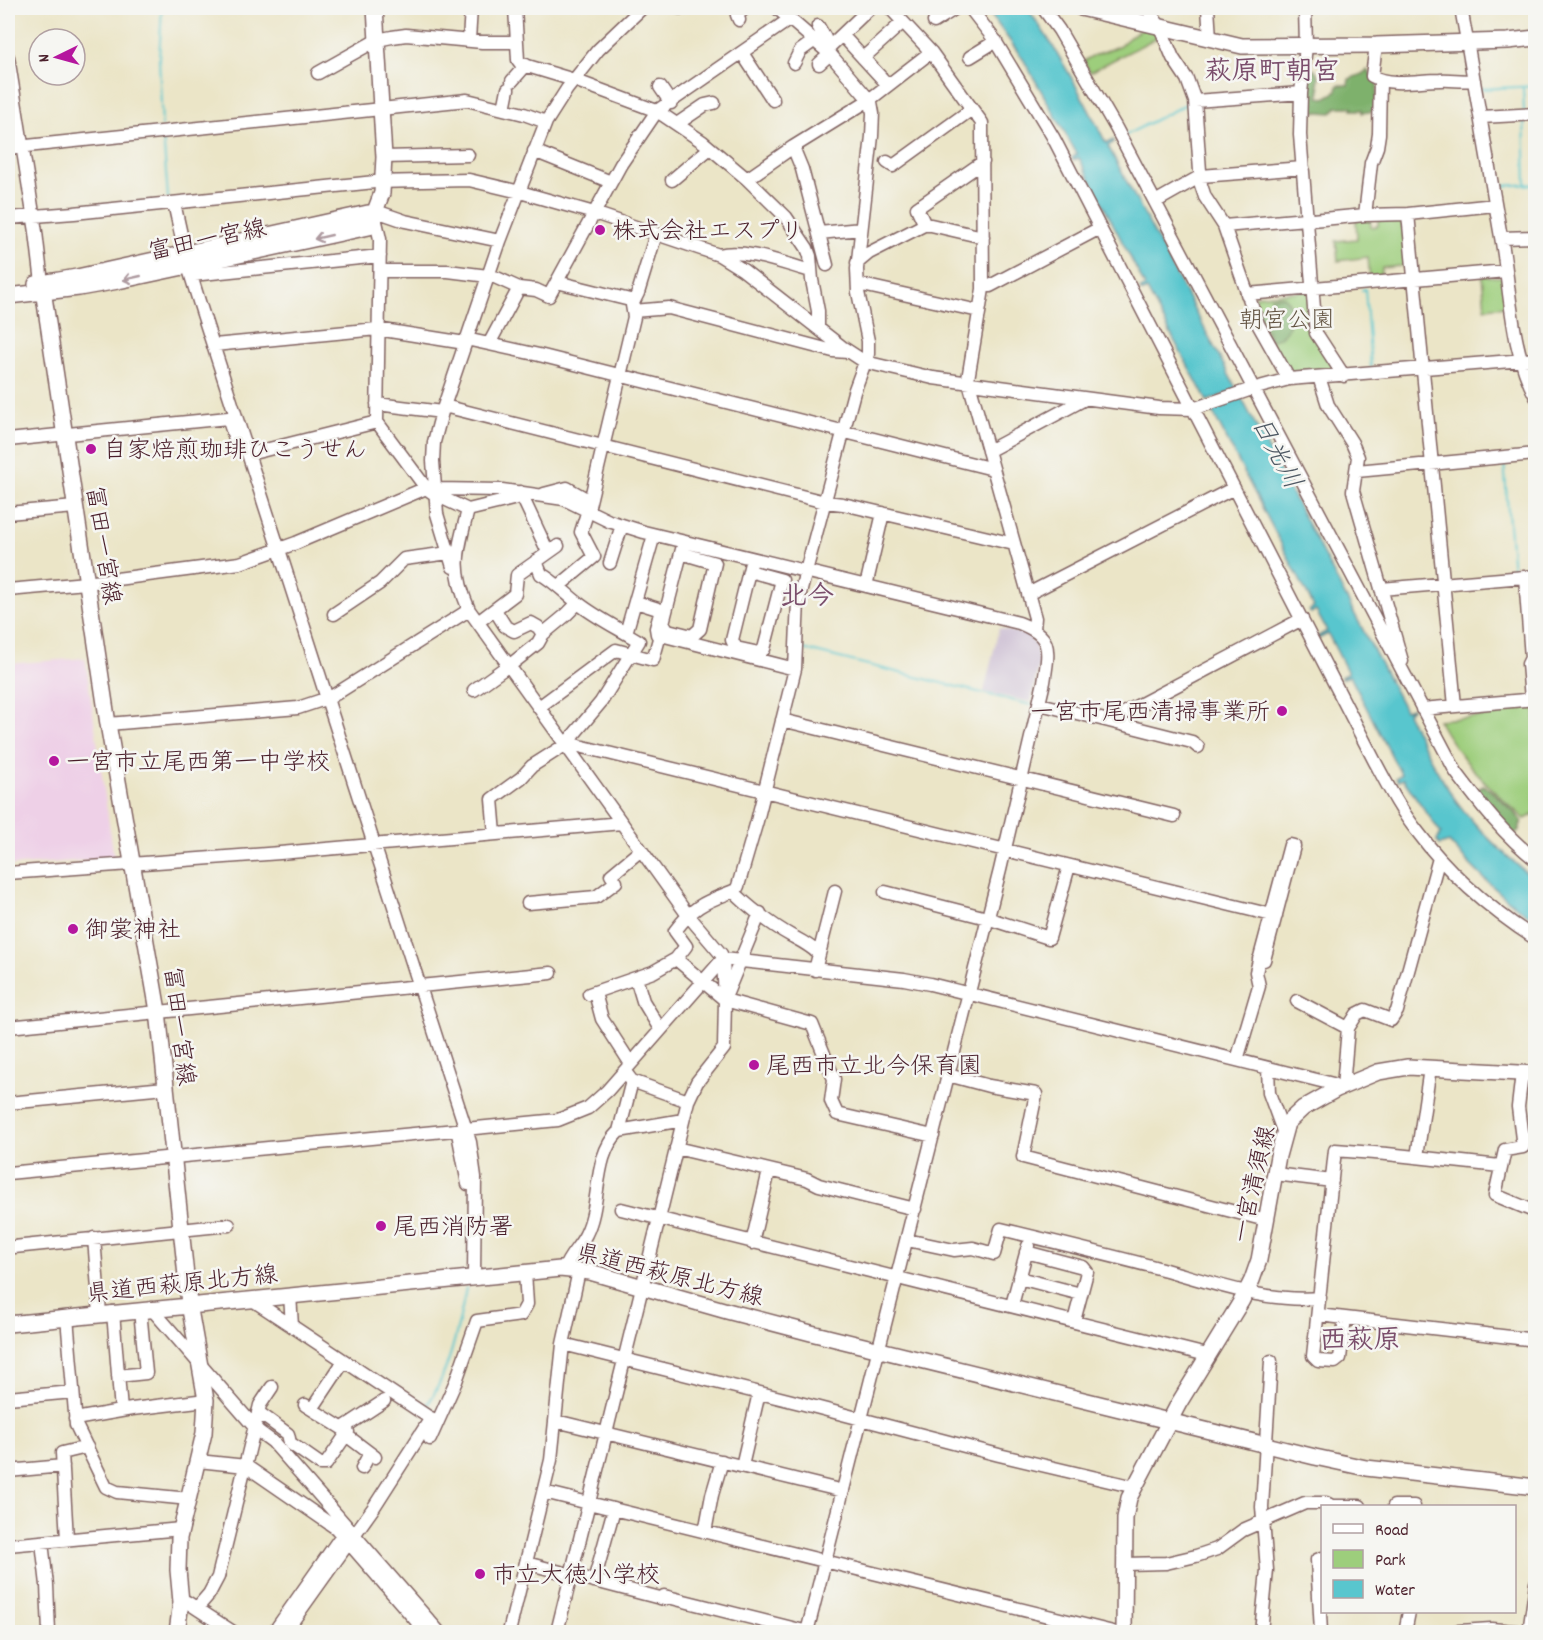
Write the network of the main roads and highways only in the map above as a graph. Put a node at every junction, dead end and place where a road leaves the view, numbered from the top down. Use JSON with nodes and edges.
{"nodes":[{"id":1,"x":375,"y":8,"type":"edge"},
{"id":2,"x":1082,"y":8,"type":"edge"},
{"id":3,"x":1536,"y":38,"type":"edge"},
{"id":4,"x":8,"y":288,"type":"edge"},
{"id":5,"x":42,"y":288,"type":"junction"},
{"id":6,"x":8,"y":296,"type":"edge"},
{"id":7,"x":1529,"y":1073,"type":"edge"},
{"id":8,"x":189,"y":1304,"type":"junction"},
{"id":9,"x":8,"y":1324,"type":"edge"},
{"id":10,"x":1169,"y":1421,"type":"junction"},
{"id":11,"x":1536,"y":1487,"type":"edge"},
{"id":12,"x":177,"y":1632,"type":"edge"},
{"id":13,"x":1124,"y":1632,"type":"edge"}],
"edges":[{"from":1,"to":5,"type":"main road","name":"富田一宮線"},
{"from":2,"to":3,"type":"main road"},
{"from":4,"to":5,"type":"main road"},
{"from":5,"to":6,"type":"main road"},
{"from":5,"to":8,"type":"main road","name":"冨田一宮線"},
{"from":7,"to":10,"type":"main road","name":"一宮清須線"},
{"from":8,"to":9,"type":"main road","name":"県道西萩原北方線"},
{"from":8,"to":10,"type":"main road","name":"県道西萩原北方線"},
{"from":8,"to":12,"type":"main road","name":"冨田一宮線"},
{"from":10,"to":11,"type":"main road"},
{"from":10,"to":13,"type":"main road","name":"一宮清須線"}]}
